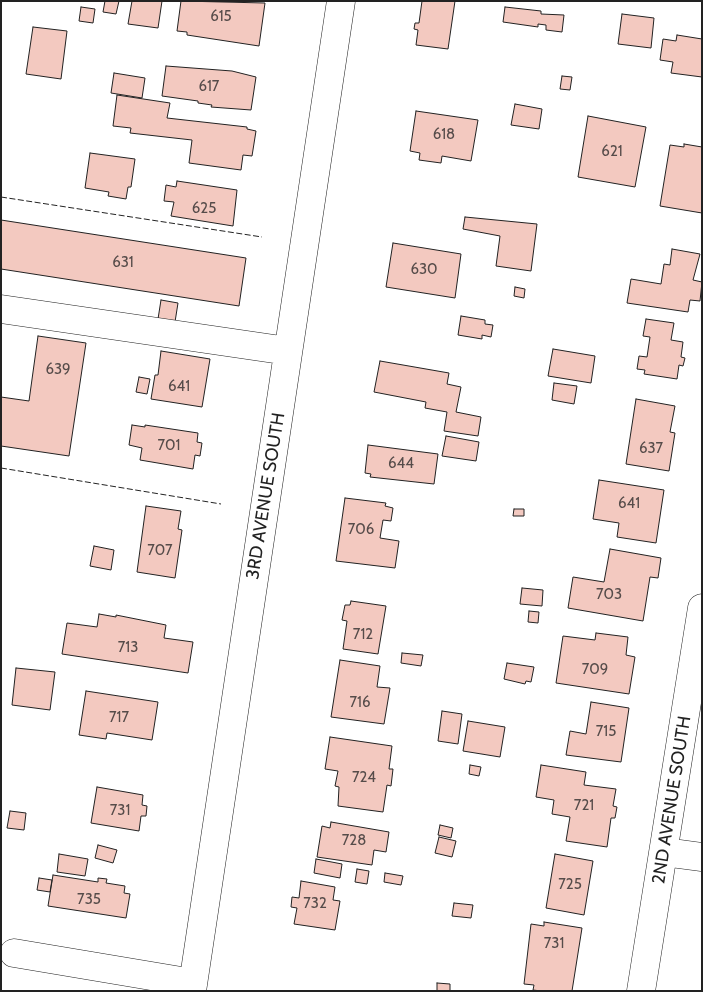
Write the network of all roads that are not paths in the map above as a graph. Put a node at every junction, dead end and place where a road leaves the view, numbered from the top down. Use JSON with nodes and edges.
{"nodes":[{"id":1,"x":341,"y":1,"type":"edge"},
{"id":2,"x":1,"y":309,"type":"edge"},
{"id":3,"x":288,"y":351,"type":"junction"},
{"id":4,"x":702,"y":608,"type":"edge"},
{"id":5,"x":695,"y":699,"type":"edge"},
{"id":6,"x":664,"y":852,"type":"junction"},
{"id":7,"x":702,"y":857,"type":"edge"},
{"id":8,"x":14,"y":953,"type":"dead end"},
{"id":9,"x":192,"y":987,"type":"edge"},
{"id":10,"x":641,"y":991,"type":"edge"}],
"edges":[{"from":1,"to":3,"type":"street","name":"3RD AVENUE SOUTH"},
{"from":2,"to":3,"type":"street"},
{"from":3,"to":9,"type":"street","name":"3RD AVENUE SOUTH"},
{"from":4,"to":5,"type":"street","name":"2ND AVENUE SOUTH"},
{"from":5,"to":6,"type":"street","name":"2ND AVENUE SOUTH"},
{"from":6,"to":7,"type":"street"},
{"from":6,"to":10,"type":"street","name":"2ND AVENUE SOUTH"},
{"from":8,"to":9,"type":"street"}]}
